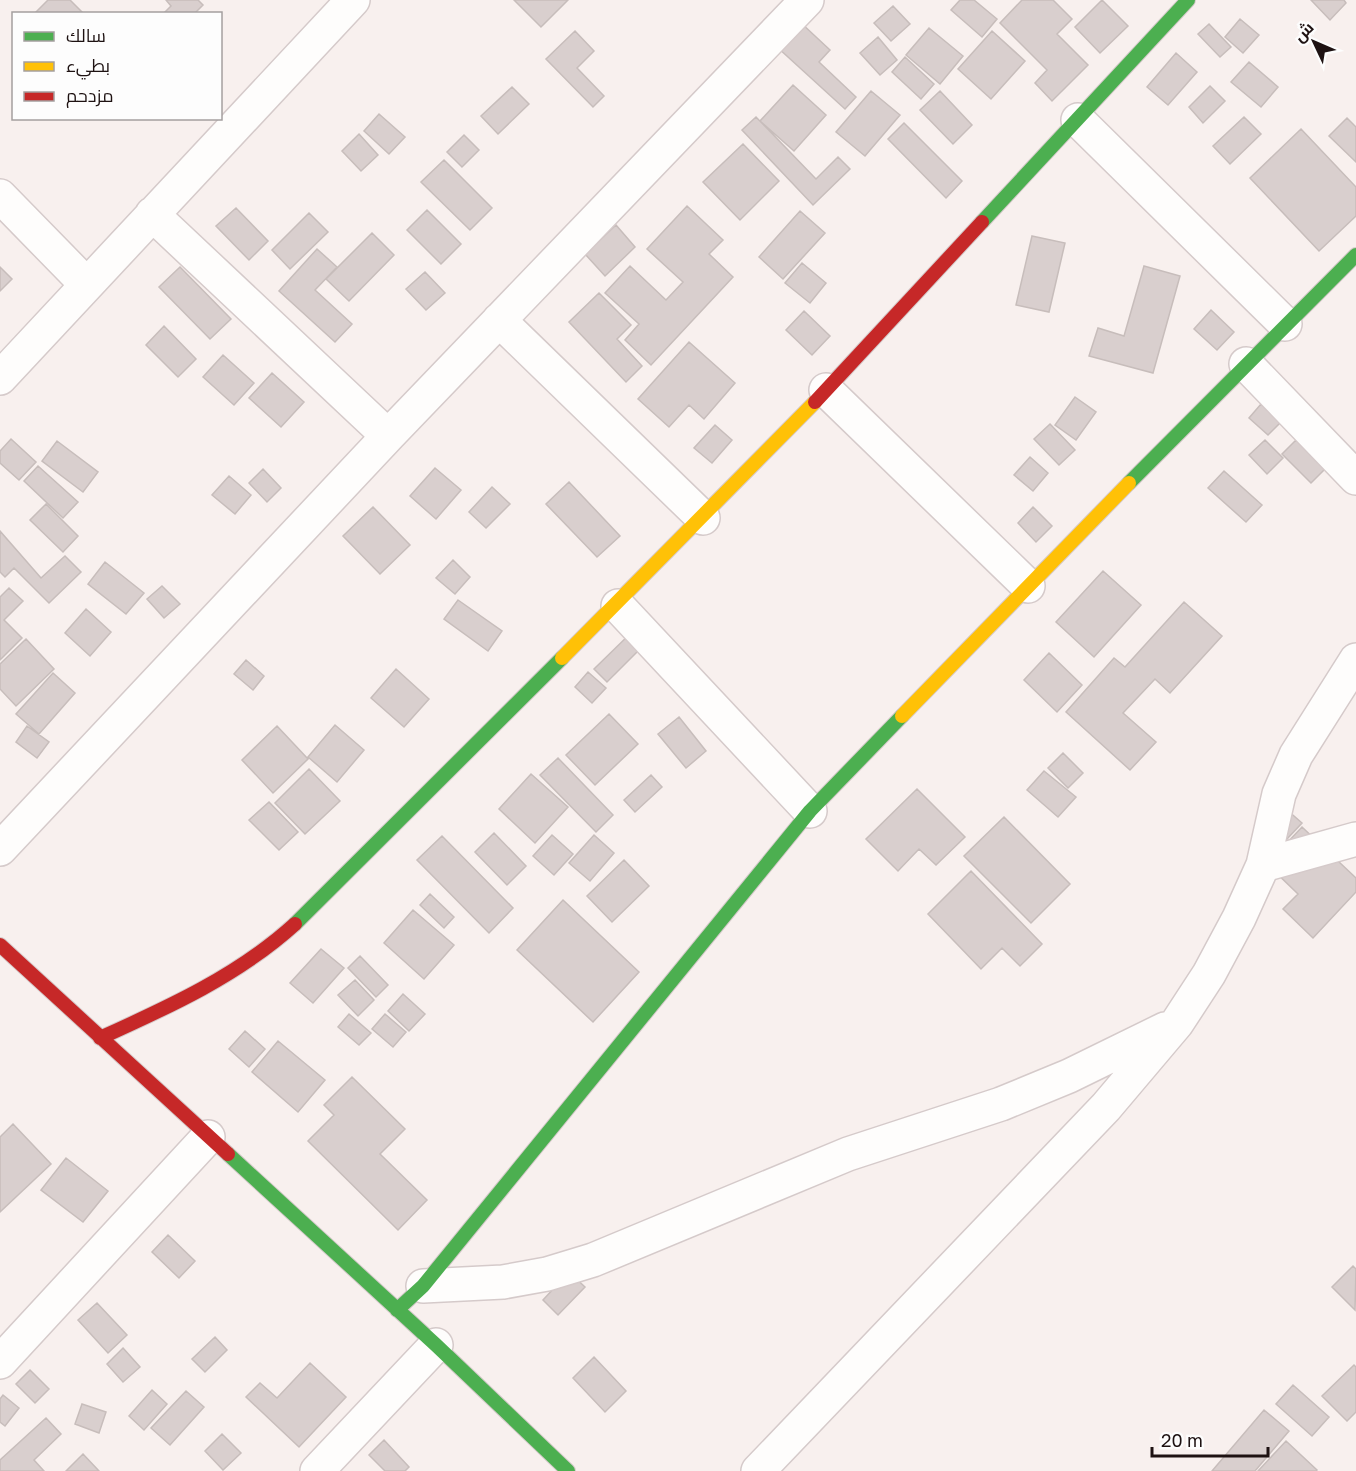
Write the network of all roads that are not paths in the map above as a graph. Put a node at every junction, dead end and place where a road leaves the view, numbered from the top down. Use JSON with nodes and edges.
{"nodes":[{"id":1,"x":353,"y":0,"type":"edge"},
{"id":2,"x":807,"y":0,"type":"edge"},
{"id":3,"x":1188,"y":0,"type":"edge"},
{"id":4,"x":1078,"y":120,"type":"junction"},
{"id":5,"x":0,"y":196,"type":"edge"},
{"id":6,"x":152,"y":214,"type":"junction"},
{"id":7,"x":1356,"y":255,"type":"edge"},
{"id":8,"x":86,"y":284,"type":"junction"},
{"id":9,"x":499,"y":320,"type":"junction"},
{"id":10,"x":1285,"y":324,"type":"junction"},
{"id":11,"x":1246,"y":364,"type":"junction"},
{"id":12,"x":0,"y":378,"type":"edge"},
{"id":13,"x":826,"y":390,"type":"junction"},
{"id":14,"x":388,"y":436,"type":"junction"},
{"id":15,"x":1356,"y":478,"type":"edge"},
{"id":16,"x":703,"y":518,"type":"junction"},
{"id":17,"x":1028,"y":586,"type":"junction"},
{"id":18,"x":618,"y":606,"type":"junction"},
{"id":19,"x":1356,"y":660,"type":"edge"},
{"id":20,"x":810,"y":811,"type":"junction"},
{"id":21,"x":1356,"y":839,"type":"edge"},
{"id":22,"x":0,"y":849,"type":"edge"},
{"id":23,"x":1263,"y":866,"type":"junction"},
{"id":24,"x":0,"y":945,"type":"edge"},
{"id":25,"x":1177,"y":1023,"type":"junction"},
{"id":26,"x":100,"y":1038,"type":"junction"},
{"id":27,"x":208,"y":1137,"type":"junction"},
{"id":28,"x":423,"y":1286,"type":"junction"},
{"id":29,"x":398,"y":1310,"type":"junction"},
{"id":30,"x":436,"y":1345,"type":"junction"},
{"id":31,"x":0,"y":1362,"type":"edge"},
{"id":32,"x":317,"y":1471,"type":"edge"},
{"id":33,"x":568,"y":1471,"type":"edge"},
{"id":34,"x":758,"y":1471,"type":"edge"}],
"edges":[{"from":1,"to":6,"type":"street"},
{"from":2,"to":9,"type":"street"},
{"from":3,"to":4,"type":"street"},
{"from":4,"to":10,"type":"street"},
{"from":4,"to":13,"type":"street"},
{"from":5,"to":8,"type":"street"},
{"from":6,"to":8,"type":"street"},
{"from":6,"to":14,"type":"street"},
{"from":7,"to":10,"type":"street"},
{"from":8,"to":12,"type":"street"},
{"from":9,"to":14,"type":"street"},
{"from":9,"to":16,"type":"street"},
{"from":10,"to":11,"type":"street"},
{"from":11,"to":15,"type":"street"},
{"from":11,"to":17,"type":"street"},
{"from":13,"to":16,"type":"street"},
{"from":13,"to":17,"type":"street"},
{"from":14,"to":22,"type":"street"},
{"from":16,"to":18,"type":"street"},
{"from":17,"to":20,"type":"street"},
{"from":18,"to":20,"type":"street"},
{"from":18,"to":26,"type":"street"},
{"from":19,"to":23,"type":"street"},
{"from":20,"to":28,"type":"street"},
{"from":21,"to":23,"type":"street"},
{"from":23,"to":25,"type":"street"},
{"from":24,"to":26,"type":"street"},
{"from":25,"to":28,"type":"street"},
{"from":25,"to":34,"type":"street"},
{"from":26,"to":27,"type":"street"},
{"from":27,"to":29,"type":"street"},
{"from":27,"to":31,"type":"street"},
{"from":28,"to":29,"type":"street"},
{"from":29,"to":30,"type":"street"},
{"from":30,"to":32,"type":"street"},
{"from":30,"to":33,"type":"street"}]}
